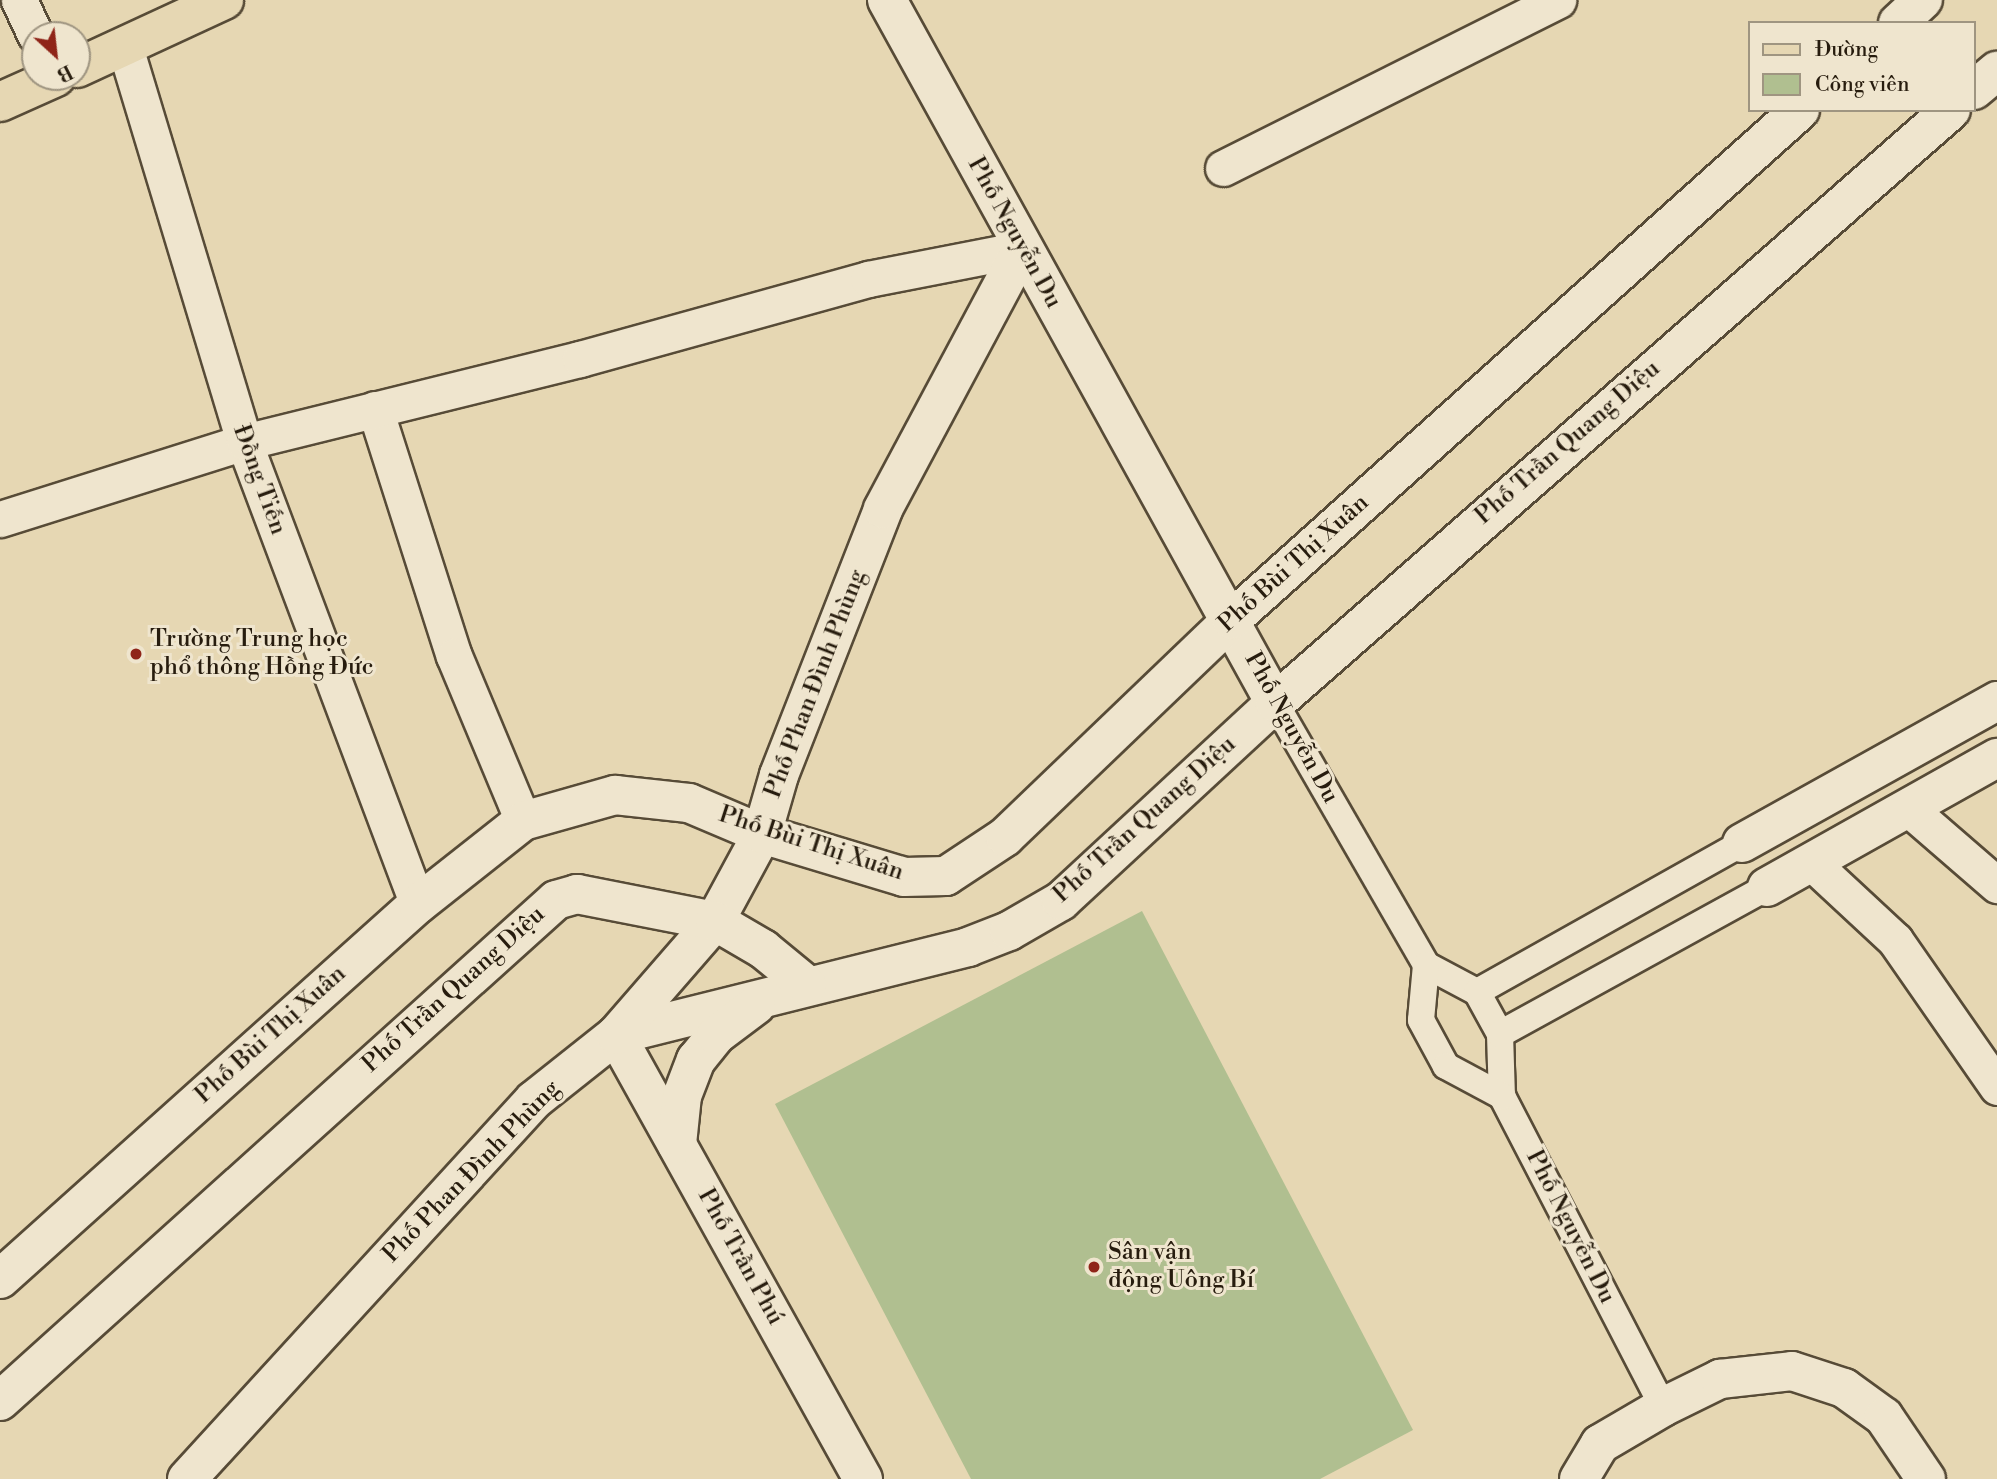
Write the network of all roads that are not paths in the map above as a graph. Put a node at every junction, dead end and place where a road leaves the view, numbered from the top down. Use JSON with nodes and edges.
{"nodes":[{"id":1,"x":19,"y":0,"type":"edge"},
{"id":2,"x":224,"y":0,"type":"edge"},
{"id":3,"x":887,"y":0,"type":"edge"},
{"id":4,"x":1558,"y":0,"type":"edge"},
{"id":5,"x":1923,"y":0,"type":"edge"},
{"id":6,"x":29,"y":21,"type":"edge"},
{"id":7,"x":1900,"y":21,"type":"edge"},
{"id":8,"x":125,"y":47,"type":"junction"},
{"id":9,"x":91,"y":62,"type":"edge"},
{"id":10,"x":1997,"y":71,"type":"edge"},
{"id":11,"x":1976,"y":88,"type":"edge"},
{"id":12,"x":25,"y":91,"type":"edge"},
{"id":13,"x":0,"y":102,"type":"edge"},
{"id":14,"x":1798,"y":112,"type":"edge"},
{"id":15,"x":1949,"y":112,"type":"edge"},
{"id":16,"x":1223,"y":168,"type":"dead end"},
{"id":17,"x":1022,"y":249,"type":"junction"},
{"id":18,"x":375,"y":409,"type":"junction"},
{"id":19,"x":244,"y":442,"type":"junction"},
{"id":20,"x":0,"y":519,"type":"edge"},
{"id":21,"x":1231,"y":620,"type":"junction"},
{"id":22,"x":1997,"y":701,"type":"edge"},
{"id":23,"x":1275,"y":703,"type":"junction"},
{"id":24,"x":1997,"y":758,"type":"edge"},
{"id":25,"x":1830,"y":793,"type":"junction"},
{"id":26,"x":1908,"y":808,"type":"junction"},
{"id":27,"x":523,"y":821,"type":"junction"},
{"id":28,"x":762,"y":834,"type":"junction"},
{"id":29,"x":1859,"y":836,"type":"junction"},
{"id":30,"x":1742,"y":843,"type":"joint"},
{"id":31,"x":1811,"y":862,"type":"junction"},
{"id":32,"x":1997,"y":885,"type":"edge"},
{"id":33,"x":1767,"y":887,"type":"joint"},
{"id":34,"x":418,"y":904,"type":"junction"},
{"id":35,"x":715,"y":920,"type":"junction"},
{"id":36,"x":1426,"y":965,"type":"junction"},
{"id":37,"x":807,"y":985,"type":"junction"},
{"id":38,"x":1477,"y":992,"type":"junction"},
{"id":39,"x":769,"y":995,"type":"junction"},
{"id":40,"x":1500,"y":1034,"type":"junction"},
{"id":41,"x":616,"y":1035,"type":"junction"},
{"id":42,"x":1997,"y":1087,"type":"edge"},
{"id":43,"x":1502,"y":1096,"type":"junction"},
{"id":44,"x":677,"y":1144,"type":"junction"},
{"id":45,"x":0,"y":1279,"type":"edge"},
{"id":46,"x":0,"y":1401,"type":"edge"},
{"id":47,"x":1663,"y":1407,"type":"junction"},
{"id":48,"x":187,"y":1479,"type":"edge"},
{"id":49,"x":863,"y":1479,"type":"edge"},
{"id":50,"x":1579,"y":1479,"type":"edge"},
{"id":51,"x":1926,"y":1479,"type":"edge"}],
"edges":[{"from":1,"to":6,"type":"street"},
{"from":2,"to":8,"type":"main road"},
{"from":3,"to":17,"type":"main road","name":"Phố Nguyễn Du"},
{"from":4,"to":16,"type":"street"},
{"from":5,"to":7,"type":"main road"},
{"from":8,"to":9,"type":"main road"},
{"from":8,"to":19,"type":"street","name":"Đồng Tiến"},
{"from":10,"to":11,"type":"main road"},
{"from":12,"to":13,"type":"main road"},
{"from":14,"to":21,"type":"main road","name":"Phố Bùi Thị Xuân"},
{"from":15,"to":23,"type":"main road","name":"Phố Trần Quang Diệu"},
{"from":17,"to":18,"type":"street"},
{"from":17,"to":21,"type":"main road","name":"Phố Nguyễn Du"},
{"from":17,"to":28,"type":"main road","name":"Phố Phan Đình Phùng"},
{"from":18,"to":19,"type":"street"},
{"from":18,"to":27,"type":"street"},
{"from":19,"to":20,"type":"street"},
{"from":19,"to":34,"type":"street","name":"Đồng Tiến"},
{"from":21,"to":23,"type":"main road","name":"Phố Nguyễn Du"},
{"from":21,"to":28,"type":"main road","name":"Phố Bùi Thị Xuân"},
{"from":22,"to":25,"type":"main road"},
{"from":23,"to":36,"type":"street","name":"Phố Nguyễn Du"},
{"from":23,"to":37,"type":"main road","name":"Phố Trần Quang Diệu"},
{"from":24,"to":26,"type":"main road"},
{"from":25,"to":29,"type":"main road"},
{"from":25,"to":30,"type":"main road"},
{"from":26,"to":29,"type":"main road"},
{"from":26,"to":32,"type":"street"},
{"from":27,"to":28,"type":"main road","name":"Phố Bùi Thị Xuân"},
{"from":27,"to":34,"type":"main road","name":"Phố Bùi Thị Xuân"},
{"from":28,"to":35,"type":"main road","name":"Phố Phan Đình Phùng"},
{"from":29,"to":31,"type":"main road"},
{"from":30,"to":38,"type":"street"},
{"from":31,"to":33,"type":"main road"},
{"from":31,"to":42,"type":"street"},
{"from":33,"to":40,"type":"street"},
{"from":34,"to":45,"type":"main road","name":"Phố Bùi Thị Xuân"},
{"from":35,"to":37,"type":"main road","name":"Phố Trần Quang Diệu"},
{"from":35,"to":41,"type":"main road","name":"Phố Phan Đình Phùng"},
{"from":35,"to":46,"type":"main road","name":"Phố Trần Quang Diệu"},
{"from":36,"to":38,"type":"street"},
{"from":36,"to":43,"type":"street"},
{"from":37,"to":39,"type":"main road"},
{"from":38,"to":40,"type":"street","name":"Phố Nguyễn Du"},
{"from":39,"to":41,"type":"main road"},
{"from":39,"to":44,"type":"main road"},
{"from":40,"to":43,"type":"street","name":"Phố Nguyễn Du"},
{"from":41,"to":44,"type":"main road","name":"Phố Trần Phú"},
{"from":41,"to":48,"type":"main road","name":"Phố Phan Đình Phùng"},
{"from":43,"to":47,"type":"street","name":"Phố Nguyễn Du"},
{"from":44,"to":49,"type":"main road","name":"Phố Trần Phú"},
{"from":47,"to":50,"type":"main road"},
{"from":47,"to":51,"type":"main road"}]}
